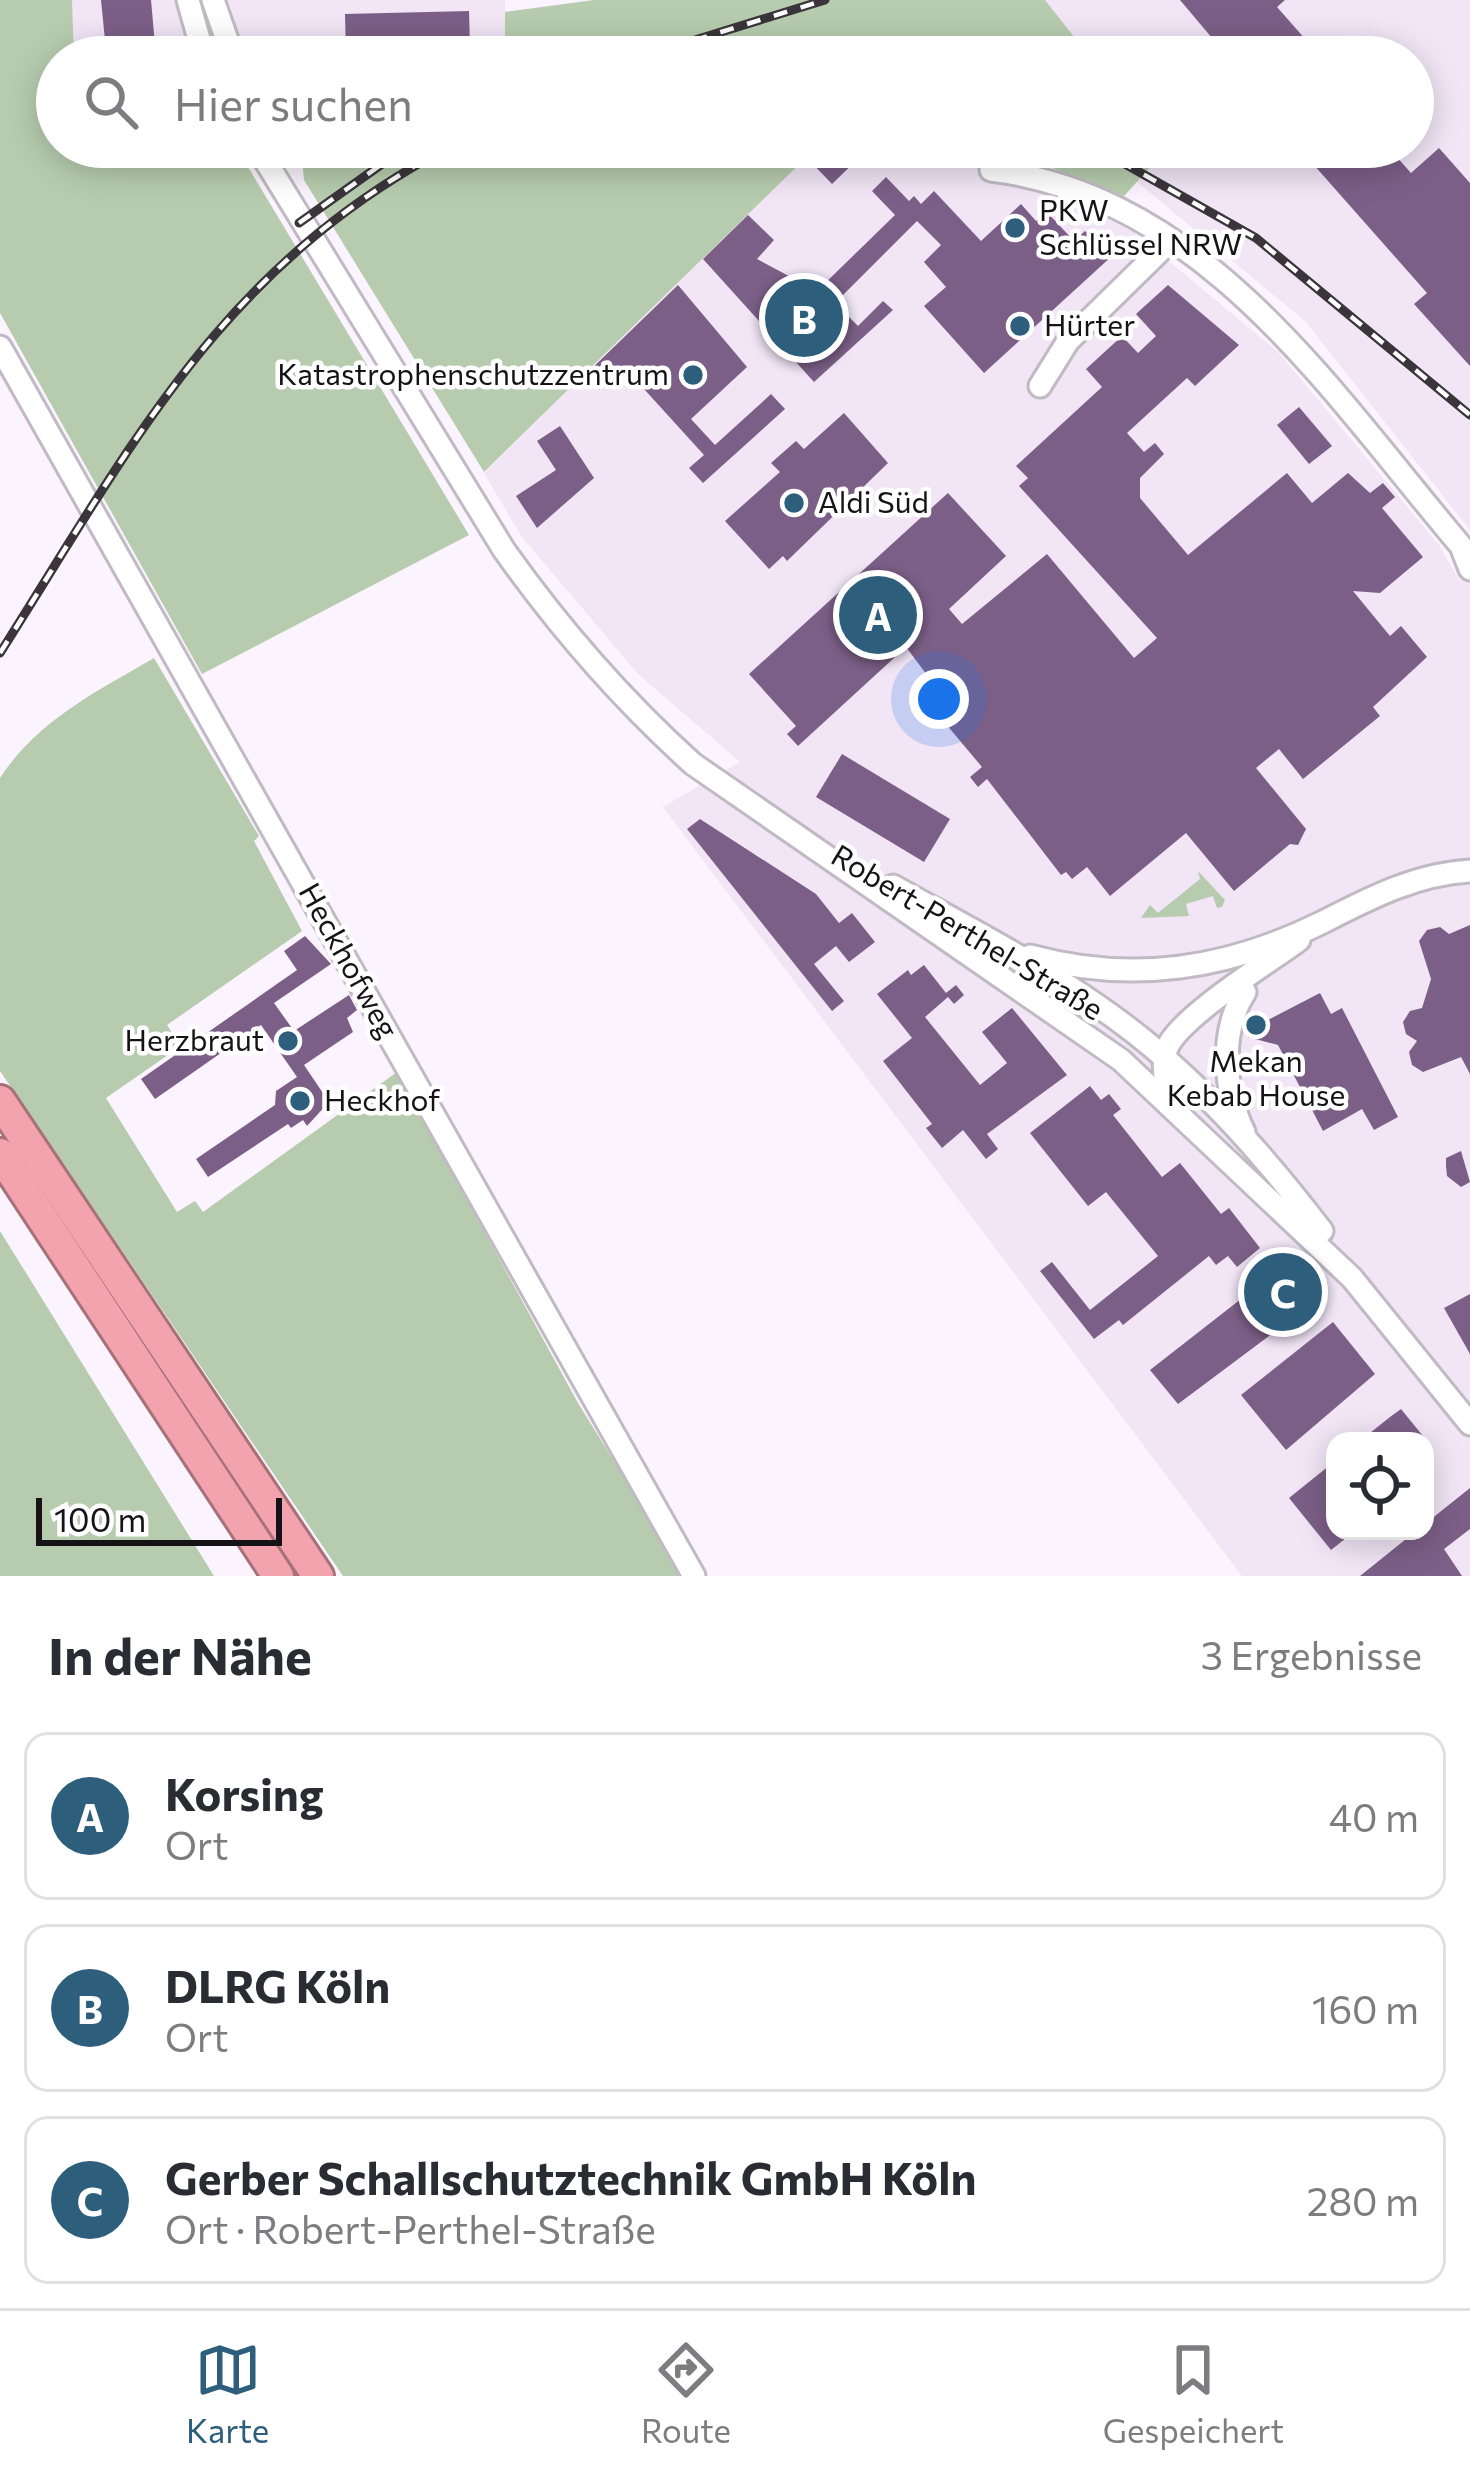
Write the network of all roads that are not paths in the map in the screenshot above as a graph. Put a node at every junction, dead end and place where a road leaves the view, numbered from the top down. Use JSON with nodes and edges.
{"nodes":[{"id":1,"x":213,"y":0,"type":"edge"},
{"id":2,"x":191,"y":1,"type":"edge"},
{"id":3,"x":199,"y":36,"type":"edge"},
{"id":4,"x":226,"y":36,"type":"edge"},
{"id":5,"x":272,"y":168,"type":"edge"},
{"id":6,"x":991,"y":170,"type":"dead end"},
{"id":7,"x":1171,"y":240,"type":"junction"},
{"id":8,"x":0,"y":347,"type":"edge"},
{"id":9,"x":1040,"y":386,"type":"dead end"},
{"id":10,"x":1470,"y":569,"type":"edge"},
{"id":11,"x":764,"y":814,"type":"junction"},
{"id":12,"x":1470,"y":871,"type":"edge"},
{"id":13,"x":1324,"y":922,"type":"junction"},
{"id":14,"x":1006,"y":950,"type":"junction"},
{"id":15,"x":1259,"y":973,"type":"junction"},
{"id":16,"x":1245,"y":992,"type":"junction"},
{"id":17,"x":1166,"y":1058,"type":"junction"},
{"id":18,"x":1121,"y":1060,"type":"junction"},
{"id":19,"x":0,"y":1101,"type":"edge"},
{"id":20,"x":1176,"y":1111,"type":"junction"},
{"id":21,"x":1249,"y":1143,"type":"junction"},
{"id":22,"x":0,"y":1154,"type":"edge"},
{"id":23,"x":1352,"y":1277,"type":"junction"},
{"id":24,"x":1470,"y":1424,"type":"edge"},
{"id":25,"x":278,"y":1576,"type":"edge"},
{"id":26,"x":318,"y":1576,"type":"edge"},
{"id":27,"x":694,"y":1576,"type":"edge"}],
"edges":[{"from":1,"to":4,"type":"street"},
{"from":2,"to":3,"type":"street"},
{"from":5,"to":11,"type":"street","name":"Robert-Perthel-Straße"},
{"from":6,"to":7,"type":"street"},
{"from":7,"to":9,"type":"street"},
{"from":7,"to":10,"type":"street"},
{"from":8,"to":27,"type":"street","name":"Heckhofweg"},
{"from":11,"to":14,"type":"street","name":"Robert-Perthel-Straße"},
{"from":11,"to":18,"type":"street","name":"Robert-Perthel-Straße"},
{"from":12,"to":13,"type":"street"},
{"from":13,"to":14,"type":"street"},
{"from":13,"to":15,"type":"street"},
{"from":14,"to":17,"type":"street","name":"Robert-Perthel-Straße"},
{"from":15,"to":16,"type":"street"},
{"from":15,"to":17,"type":"street"},
{"from":16,"to":17,"type":"street"},
{"from":16,"to":21,"type":"street"},
{"from":17,"to":18,"type":"street"},
{"from":17,"to":20,"type":"street"},
{"from":17,"to":21,"type":"street","name":"Robert-Perthel-Straße"},
{"from":18,"to":20,"type":"street","name":"Robert-Perthel-Straße"},
{"from":19,"to":26,"type":"highway"},
{"from":20,"to":23,"type":"street","name":"Robert-Perthel-Straße"},
{"from":21,"to":23,"type":"street","name":"Robert-Perthel-Straße"},
{"from":22,"to":25,"type":"highway"},
{"from":23,"to":24,"type":"street","name":"Robert-Perthel-Straße"}]}
